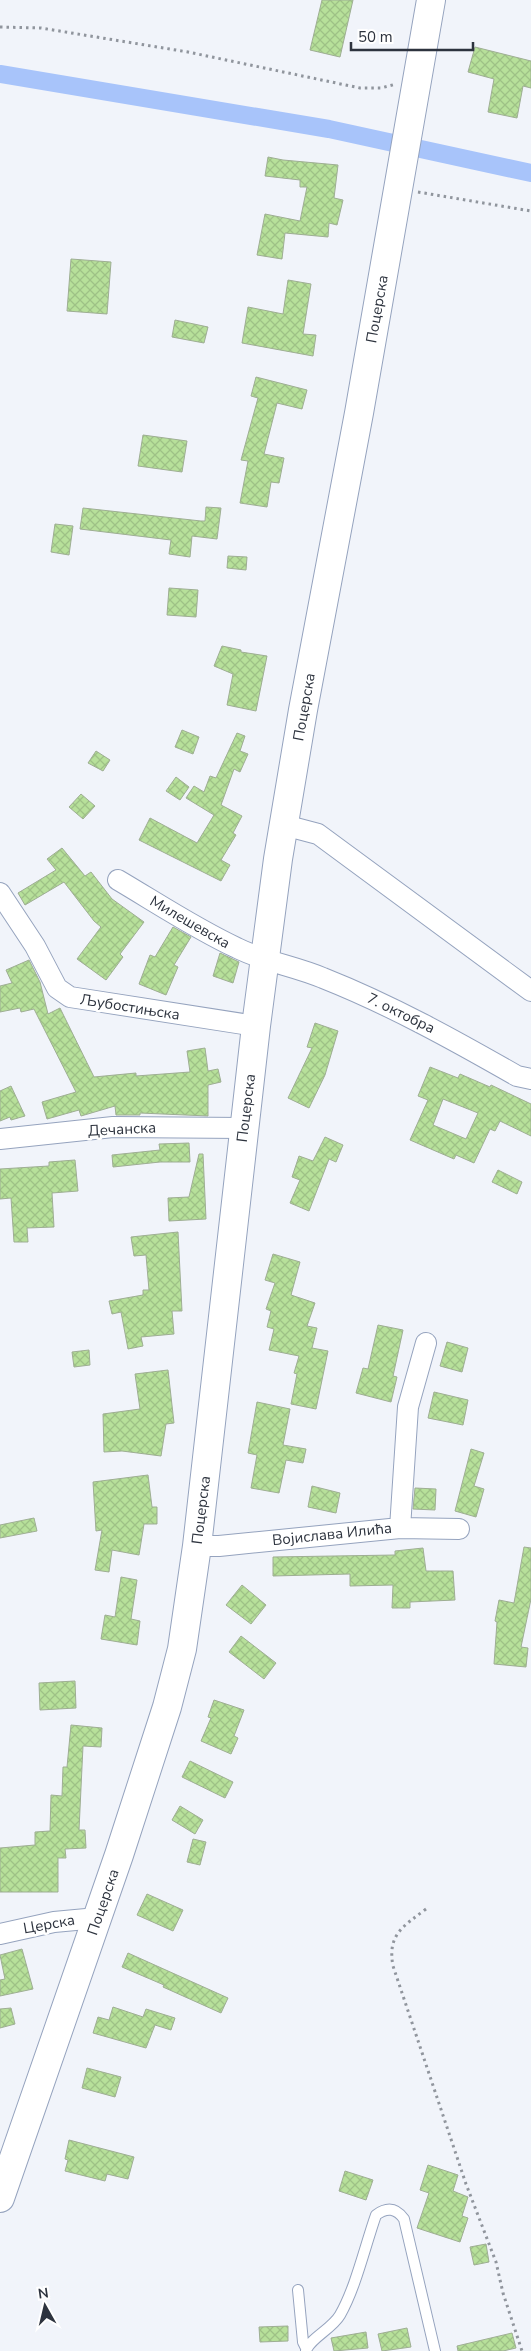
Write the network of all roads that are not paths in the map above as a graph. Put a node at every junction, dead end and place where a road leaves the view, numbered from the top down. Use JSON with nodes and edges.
{"nodes":[{"id":1,"x":431,"y":0,"type":"edge"},
{"id":2,"x":284,"y":825,"type":"junction"},
{"id":3,"x":118,"y":880,"type":"dead end"},
{"id":4,"x":0,"y":893,"type":"edge"},
{"id":5,"x":264,"y":960,"type":"junction"},
{"id":6,"x":531,"y":991,"type":"edge"},
{"id":7,"x":256,"y":1026,"type":"junction"},
{"id":8,"x":531,"y":1079,"type":"edge"},
{"id":9,"x":244,"y":1128,"type":"junction"},
{"id":10,"x":0,"y":1139,"type":"edge"},
{"id":11,"x":426,"y":1343,"type":"dead end"},
{"id":12,"x":400,"y":1528,"type":"junction"},
{"id":13,"x":459,"y":1528,"type":"dead end"},
{"id":14,"x":197,"y":1546,"type":"junction"},
{"id":15,"x":98,"y":1918,"type":"junction"},
{"id":16,"x":0,"y":1934,"type":"edge"},
{"id":17,"x":0,"y":2198,"type":"edge"},
{"id":18,"x":298,"y":2290,"type":"dead end"},
{"id":19,"x":306,"y":2350,"type":"edge"},
{"id":20,"x":435,"y":2351,"type":"edge"}],
"edges":[{"from":1,"to":2,"type":"main road","name":"Поцерска"},
{"from":2,"to":5,"type":"main road","name":"Поцерска"},
{"from":2,"to":6,"type":"street"},
{"from":3,"to":5,"type":"street","name":"Милешевска"},
{"from":4,"to":7,"type":"street","name":"Љубостињска"},
{"from":5,"to":7,"type":"main road","name":"Поцерска"},
{"from":5,"to":8,"type":"street","name":"7. октобра"},
{"from":7,"to":9,"type":"main road","name":"Поцерска"},
{"from":9,"to":10,"type":"street","name":"Дечанска"},
{"from":9,"to":14,"type":"main road","name":"Поцерска"},
{"from":11,"to":12,"type":"street","name":"Војислава Илића"},
{"from":12,"to":13,"type":"street"},
{"from":12,"to":14,"type":"street","name":"Војислава Илића"},
{"from":14,"to":15,"type":"main road","name":"Поцерска"},
{"from":15,"to":16,"type":"street","name":"Церска"},
{"from":15,"to":17,"type":"main road","name":"Поцерска"},
{"from":18,"to":19,"type":"lane"},
{"from":19,"to":20,"type":"lane"}]}
